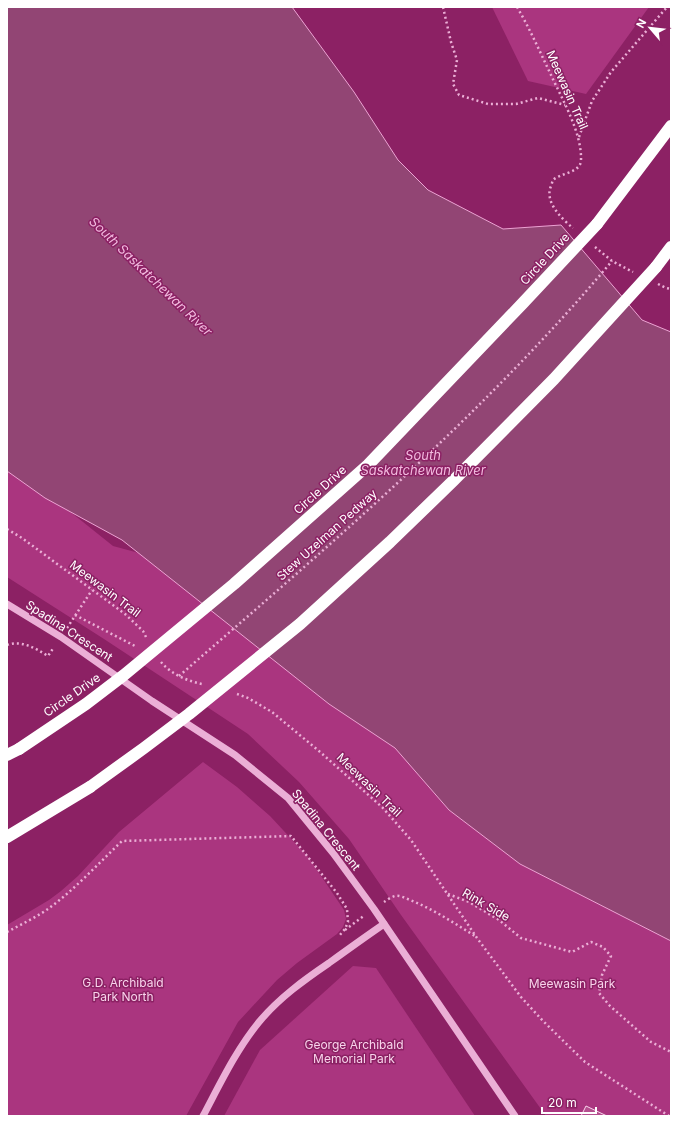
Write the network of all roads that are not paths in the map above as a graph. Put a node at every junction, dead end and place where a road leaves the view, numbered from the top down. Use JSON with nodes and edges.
{"nodes":[{"id":1,"x":671,"y":126,"type":"edge"},
{"id":2,"x":671,"y":247,"type":"edge"},
{"id":3,"x":7,"y":604,"type":"edge"},
{"id":4,"x":7,"y":756,"type":"edge"},
{"id":5,"x":7,"y":837,"type":"edge"},
{"id":6,"x":384,"y":924,"type":"junction"},
{"id":7,"x":202,"y":1116,"type":"edge"},
{"id":8,"x":515,"y":1116,"type":"edge"}],
"edges":[{"from":1,"to":4,"type":"highway","name":"Circle Drive","bridge":true},
{"from":2,"to":5,"type":"highway","bridge":true},
{"from":3,"to":6,"type":"street","name":"Spadina Crescent"},
{"from":6,"to":7,"type":"street"},
{"from":6,"to":8,"type":"street","name":"Spadina Crescent"}]}
